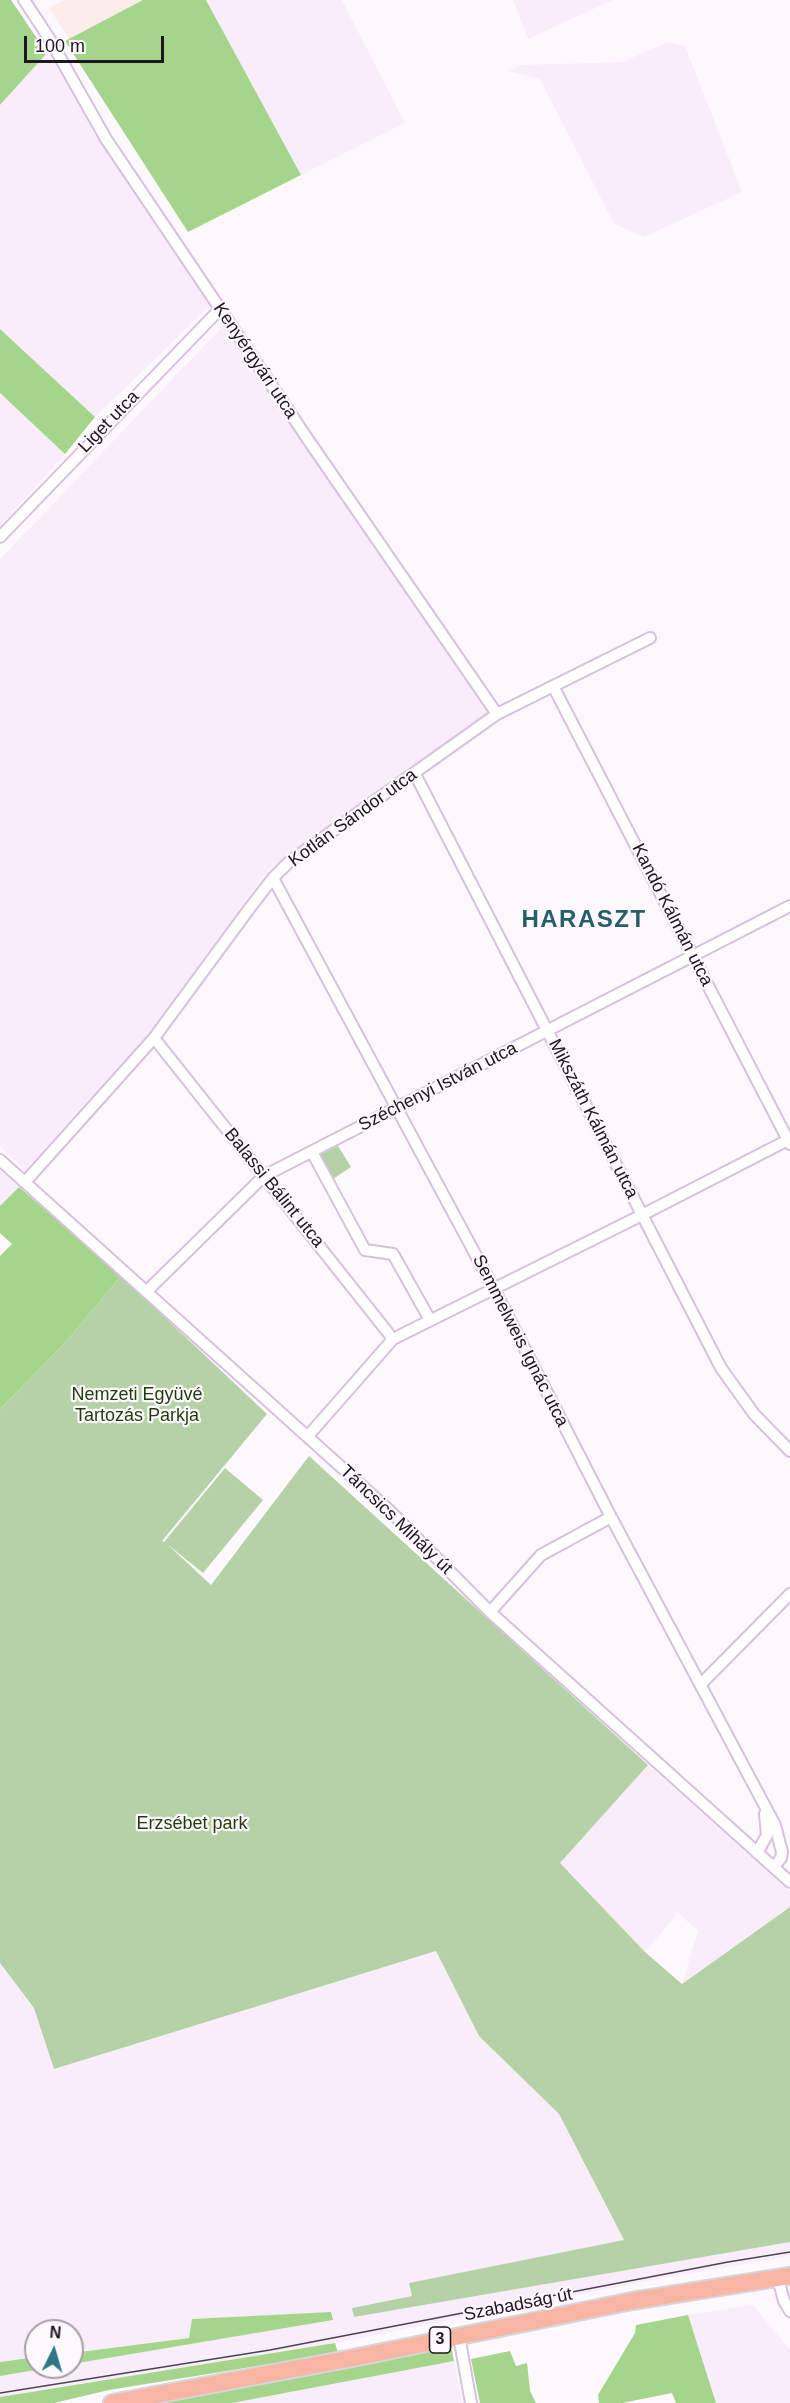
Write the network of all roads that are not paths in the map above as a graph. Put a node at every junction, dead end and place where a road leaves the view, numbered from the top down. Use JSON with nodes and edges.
{"nodes":[{"id":1,"x":24,"y":0,"type":"edge"},
{"id":2,"x":220,"y":309,"type":"junction"},
{"id":3,"x":0,"y":537,"type":"edge"},
{"id":4,"x":650,"y":638,"type":"dead end"},
{"id":5,"x":553,"y":686,"type":"junction"},
{"id":6,"x":497,"y":714,"type":"junction"},
{"id":7,"x":415,"y":774,"type":"junction"},
{"id":8,"x":273,"y":878,"type":"junction"},
{"id":9,"x":790,"y":906,"type":"edge"},
{"id":10,"x":693,"y":957,"type":"junction"},
{"id":11,"x":548,"y":1031,"type":"junction"},
{"id":12,"x":154,"y":1038,"type":"junction"},
{"id":13,"x":396,"y":1109,"type":"junction"},
{"id":14,"x":789,"y":1141,"type":"edge"},
{"id":15,"x":312,"y":1152,"type":"junction"},
{"id":16,"x":0,"y":1160,"type":"edge"},
{"id":17,"x":264,"y":1176,"type":"junction"},
{"id":18,"x":25,"y":1182,"type":"junction"},
{"id":19,"x":642,"y":1215,"type":"junction"},
{"id":20,"x":494,"y":1289,"type":"junction"},
{"id":21,"x":147,"y":1291,"type":"junction"},
{"id":22,"x":430,"y":1320,"type":"junction"},
{"id":23,"x":393,"y":1339,"type":"junction"},
{"id":24,"x":308,"y":1436,"type":"junction"},
{"id":25,"x":790,"y":1451,"type":"edge"},
{"id":26,"x":611,"y":1517,"type":"junction"},
{"id":27,"x":790,"y":1594,"type":"edge"},
{"id":28,"x":490,"y":1612,"type":"junction"},
{"id":29,"x":701,"y":1684,"type":"junction"},
{"id":30,"x":763,"y":1805,"type":"junction"},
{"id":31,"x":758,"y":1853,"type":"junction"},
{"id":32,"x":774,"y":1867,"type":"junction"},
{"id":33,"x":790,"y":1882,"type":"edge"},
{"id":34,"x":784,"y":2277,"type":"edge"},
{"id":35,"x":790,"y":2311,"type":"edge"},
{"id":36,"x":459,"y":2336,"type":"junction"},
{"id":37,"x":112,"y":2403,"type":"edge"},
{"id":38,"x":471,"y":2403,"type":"edge"}],
"edges":[{"from":1,"to":2,"type":"street","name":"Kenyérgyári utca"},
{"from":2,"to":3,"type":"street","name":"Liget utca"},
{"from":2,"to":6,"type":"street","name":"Kenyérgyári utca"},
{"from":4,"to":5,"type":"street","name":"Kotlán Sándor utca"},
{"from":5,"to":6,"type":"street","name":"Kotlán Sándor utca"},
{"from":5,"to":10,"type":"street","name":"Kandó Kálmán utca"},
{"from":6,"to":7,"type":"street","name":"Kotlán Sándor utca"},
{"from":7,"to":8,"type":"street","name":"Kotlán Sándor utca"},
{"from":7,"to":11,"type":"street","name":"Mikszáth Kálmán utca"},
{"from":8,"to":12,"type":"street","name":"Kotlán Sándor utca"},
{"from":8,"to":13,"type":"street","name":"Semmelweis Ignác utca"},
{"from":9,"to":10,"type":"street","name":"Széchenyi István utca"},
{"from":10,"to":11,"type":"street","name":"Széchenyi István utca"},
{"from":10,"to":14,"type":"street","name":"Kandó Kálmán utca"},
{"from":11,"to":13,"type":"street","name":"Széchenyi István utca"},
{"from":11,"to":19,"type":"street","name":"Mikszáth Kálmán utca"},
{"from":12,"to":17,"type":"street","name":"Balassi Bálint utca"},
{"from":12,"to":18,"type":"street","name":"Kotlán Sándor utca"},
{"from":13,"to":15,"type":"street","name":"Széchenyi István utca"},
{"from":13,"to":20,"type":"street","name":"Semmelweis Ignác utca"},
{"from":14,"to":19,"type":"street"},
{"from":15,"to":17,"type":"street","name":"Széchenyi István utca"},
{"from":15,"to":22,"type":"street"},
{"from":16,"to":18,"type":"street","name":"Táncsics Mihály út"},
{"from":17,"to":21,"type":"street","name":"Széchenyi István utca"},
{"from":17,"to":23,"type":"street","name":"Balassi Bálint utca"},
{"from":18,"to":21,"type":"street","name":"Táncsics Mihály út"},
{"from":19,"to":20,"type":"street"},
{"from":19,"to":25,"type":"street","name":"Mikszáth Kálmán utca"},
{"from":20,"to":22,"type":"street"},
{"from":20,"to":26,"type":"street","name":"Semmelweis Ignác utca"},
{"from":21,"to":24,"type":"street","name":"Táncsics Mihály út"},
{"from":22,"to":23,"type":"street"},
{"from":23,"to":24,"type":"street"},
{"from":24,"to":28,"type":"street","name":"Táncsics Mihály út"},
{"from":26,"to":28,"type":"street"},
{"from":26,"to":29,"type":"street","name":"Semmelweis Ignác utca"},
{"from":27,"to":29,"type":"street"},
{"from":28,"to":31,"type":"street","name":"Táncsics Mihály út"},
{"from":29,"to":30,"type":"street","name":"Semmelweis Ignác utca"},
{"from":30,"to":31,"type":"street","name":"Semmelweis Ignác utca"},
{"from":30,"to":32,"type":"street","name":"Semmelweis Ignác utca"},
{"from":31,"to":32,"type":"street","name":"Táncsics Mihály út"},
{"from":32,"to":33,"type":"street","name":"Táncsics Mihály út"},
{"from":34,"to":35,"type":"street"},
{"from":34,"to":36,"type":"main road","name":"Szabadság út","number":"3"},
{"from":36,"to":37,"type":"main road","name":"Szabadság út","number":"3"},
{"from":36,"to":38,"type":"street"}]}
